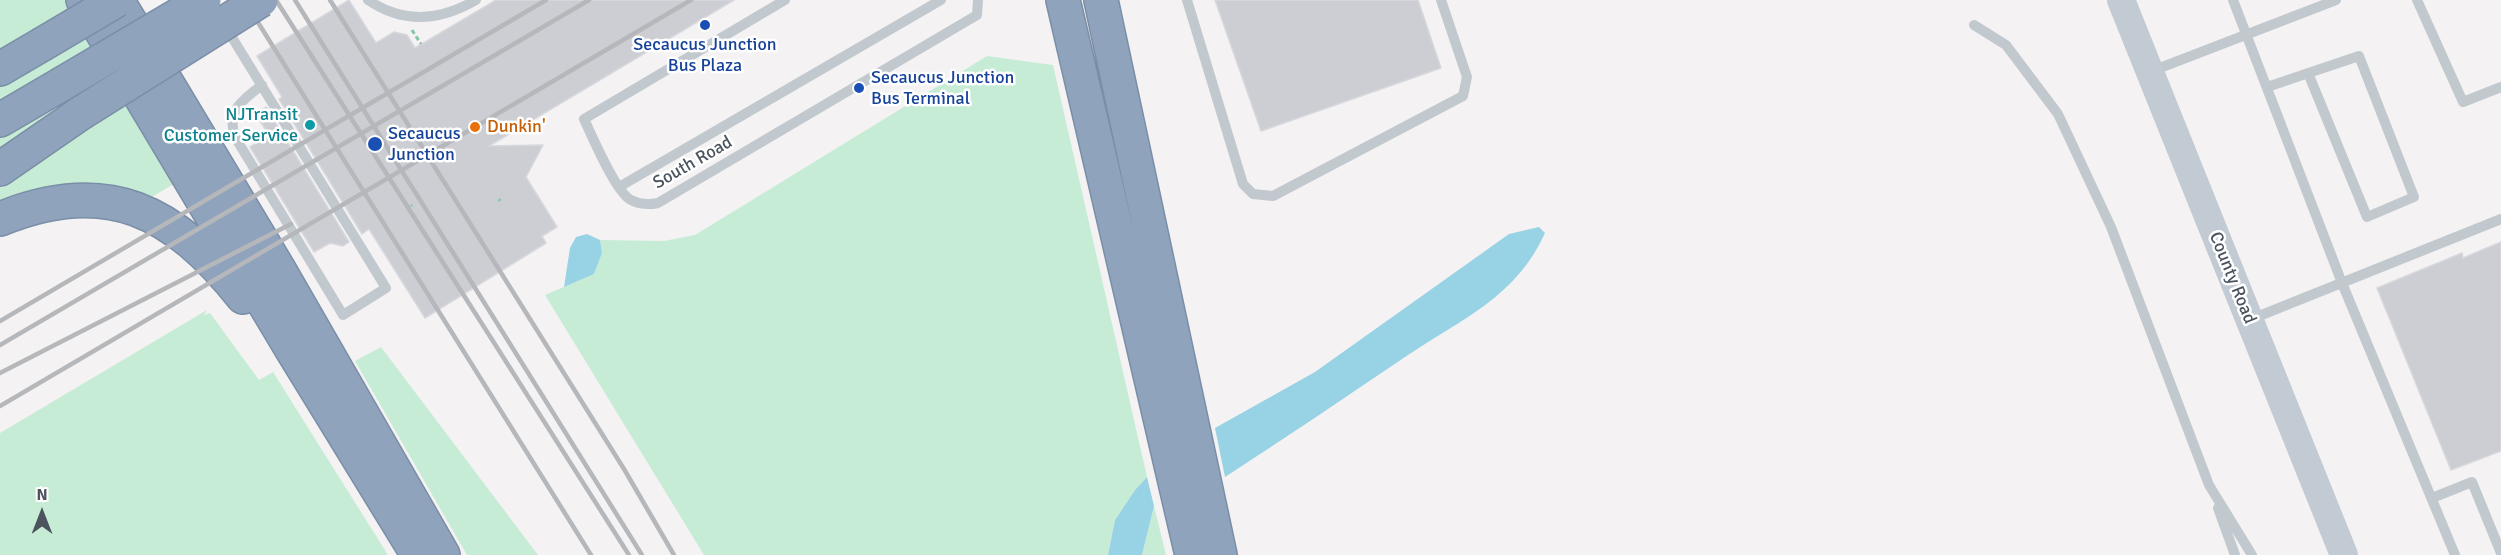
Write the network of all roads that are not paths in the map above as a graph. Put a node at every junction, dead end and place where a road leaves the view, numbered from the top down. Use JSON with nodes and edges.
{"nodes":[{"id":1,"x":83,"y":0,"type":"edge"},
{"id":2,"x":100,"y":0,"type":"edge"},
{"id":3,"x":117,"y":0,"type":"edge"},
{"id":4,"x":204,"y":0,"type":"edge"},
{"id":5,"x":209,"y":0,"type":"edge"},
{"id":6,"x":261,"y":0,"type":"edge"},
{"id":7,"x":368,"y":0,"type":"edge"},
{"id":8,"x":476,"y":0,"type":"edge"},
{"id":9,"x":785,"y":0,"type":"edge"},
{"id":10,"x":941,"y":0,"type":"edge"},
{"id":11,"x":978,"y":0,"type":"edge"},
{"id":12,"x":1063,"y":0,"type":"edge"},
{"id":13,"x":1101,"y":0,"type":"edge"},
{"id":14,"x":1187,"y":0,"type":"edge"},
{"id":15,"x":1441,"y":0,"type":"edge"},
{"id":16,"x":2121,"y":0,"type":"edge"},
{"id":17,"x":2233,"y":0,"type":"edge"},
{"id":18,"x":2336,"y":0,"type":"edge"},
{"id":19,"x":2416,"y":0,"type":"edge"},
{"id":20,"x":1974,"y":25,"type":"dead end"},
{"id":21,"x":2246,"y":33,"type":"junction"},
{"id":22,"x":35,"y":37,"type":"junction"},
{"id":23,"x":0,"y":44,"type":"edge"},
{"id":24,"x":0,"y":69,"type":"edge"},
{"id":25,"x":2150,"y":72,"type":"junction"},
{"id":26,"x":2308,"y":73,"type":"junction"},
{"id":27,"x":262,"y":85,"type":"junction"},
{"id":28,"x":2266,"y":87,"type":"junction"},
{"id":29,"x":2501,"y":87,"type":"edge"},
{"id":30,"x":0,"y":120,"type":"edge"},
{"id":31,"x":0,"y":169,"type":"edge"},
{"id":32,"x":619,"y":187,"type":"junction"},
{"id":33,"x":0,"y":219,"type":"edge"},
{"id":34,"x":2501,"y":219,"type":"edge"},
{"id":35,"x":2342,"y":284,"type":"junction"},
{"id":36,"x":2249,"y":320,"type":"junction"},
{"id":37,"x":2209,"y":485,"type":"junction"},
{"id":38,"x":2432,"y":498,"type":"junction"},
{"id":39,"x":2501,"y":553,"type":"edge"},
{"id":40,"x":407,"y":555,"type":"edge"},
{"id":41,"x":418,"y":555,"type":"edge"},
{"id":42,"x":442,"y":555,"type":"edge"},
{"id":43,"x":1192,"y":555,"type":"edge"},
{"id":44,"x":1220,"y":555,"type":"edge"},
{"id":45,"x":2235,"y":555,"type":"edge"},
{"id":46,"x":2252,"y":555,"type":"edge"},
{"id":47,"x":2343,"y":555,"type":"edge"},
{"id":48,"x":2455,"y":555,"type":"edge"}],
"edges":[{"from":1,"to":41,"type":"highway"},
{"from":2,"to":22,"type":"highway"},
{"from":3,"to":22,"type":"highway","bridge":true},
{"from":3,"to":42,"type":"highway"},
{"from":4,"to":30,"type":"highway","bridge":true},
{"from":5,"to":27,"type":"lane"},
{"from":6,"to":31,"type":"highway","bridge":true},
{"from":7,"to":8,"type":"lane"},
{"from":9,"to":32,"type":"lane","name":"South Road"},
{"from":10,"to":32,"type":"lane"},
{"from":11,"to":32,"type":"lane","name":"South Road"},
{"from":12,"to":43,"type":"highway"},
{"from":13,"to":44,"type":"highway"},
{"from":14,"to":15,"type":"lane"},
{"from":16,"to":25,"type":"main road","name":"County Road"},
{"from":17,"to":21,"type":"lane"},
{"from":18,"to":21,"type":"lane"},
{"from":19,"to":29,"type":"lane"},
{"from":20,"to":37,"type":"lane"},
{"from":21,"to":25,"type":"lane"},
{"from":21,"to":28,"type":"lane"},
{"from":22,"to":23,"type":"highway"},
{"from":22,"to":24,"type":"highway"},
{"from":25,"to":36,"type":"main road","name":"County Road"},
{"from":26,"to":26,"type":"lane"},
{"from":26,"to":28,"type":"lane"},
{"from":27,"to":27,"type":"lane"},
{"from":28,"to":35,"type":"lane"},
{"from":33,"to":40,"type":"highway"},
{"from":34,"to":35,"type":"lane"},
{"from":35,"to":36,"type":"lane"},
{"from":35,"to":38,"type":"lane"},
{"from":36,"to":47,"type":"main road","name":"County Road"},
{"from":37,"to":45,"type":"lane"},
{"from":37,"to":46,"type":"lane"},
{"from":38,"to":39,"type":"lane"},
{"from":38,"to":48,"type":"lane"}]}
